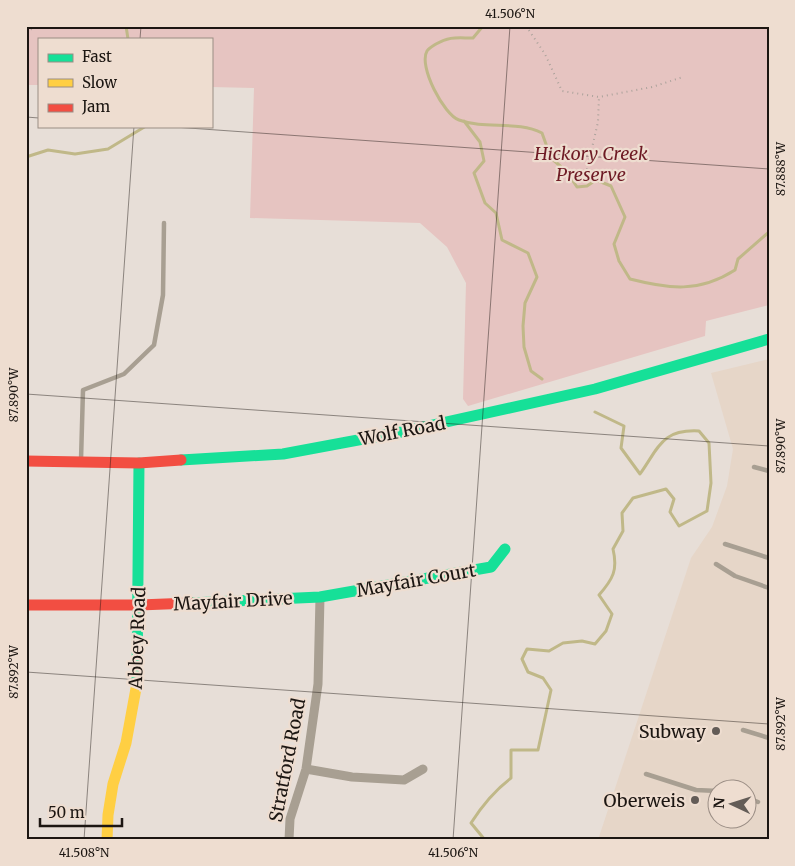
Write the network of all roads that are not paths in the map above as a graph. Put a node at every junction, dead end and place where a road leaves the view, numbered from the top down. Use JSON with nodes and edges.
{"nodes":[{"id":1,"x":164,"y":223,"type":"dead end"},
{"id":2,"x":769,"y":339,"type":"edge"},
{"id":3,"x":26,"y":461,"type":"edge"},
{"id":4,"x":81,"y":462,"type":"junction"},
{"id":5,"x":139,"y":463,"type":"junction"},
{"id":6,"x":754,"y":467,"type":"dead end"},
{"id":7,"x":769,"y":471,"type":"edge"},
{"id":8,"x":726,"y":544,"type":"dead end"},
{"id":9,"x":505,"y":549,"type":"dead end"},
{"id":10,"x":769,"y":558,"type":"edge"},
{"id":11,"x":716,"y":564,"type":"dead end"},
{"id":12,"x":769,"y":588,"type":"edge"},
{"id":13,"x":320,"y":597,"type":"junction"},
{"id":14,"x":26,"y":604,"type":"edge"},
{"id":15,"x":139,"y":605,"type":"junction"},
{"id":16,"x":743,"y":730,"type":"dead end"},
{"id":17,"x":769,"y":738,"type":"edge"},
{"id":18,"x":306,"y":768,"type":"junction"},
{"id":19,"x":423,"y":770,"type":"dead end"},
{"id":20,"x":646,"y":774,"type":"dead end"},
{"id":21,"x":708,"y":791,"type":"edge"},
{"id":22,"x":107,"y":840,"type":"edge"},
{"id":23,"x":289,"y":840,"type":"edge"}],
"edges":[{"from":1,"to":4,"type":"lane"},
{"from":2,"to":5,"type":"street","name":"Wolf Road"},
{"from":3,"to":4,"type":"street","name":"Wolf Road"},
{"from":4,"to":5,"type":"street","name":"Wolf Road"},
{"from":5,"to":15,"type":"street","name":"Abbey Road"},
{"from":6,"to":7,"type":"lane"},
{"from":8,"to":10,"type":"lane"},
{"from":9,"to":13,"type":"street","name":"Mayfair Court"},
{"from":11,"to":12,"type":"lane"},
{"from":13,"to":15,"type":"street","name":"Mayfair Drive"},
{"from":13,"to":18,"type":"street","name":"Stratford Road"},
{"from":14,"to":15,"type":"street","name":"Mayfair Drive"},
{"from":15,"to":22,"type":"street","name":"Abbey Road"},
{"from":16,"to":17,"type":"lane"},
{"from":18,"to":19,"type":"street"},
{"from":18,"to":23,"type":"street","name":"Stratford Road"},
{"from":20,"to":21,"type":"lane"}]}
